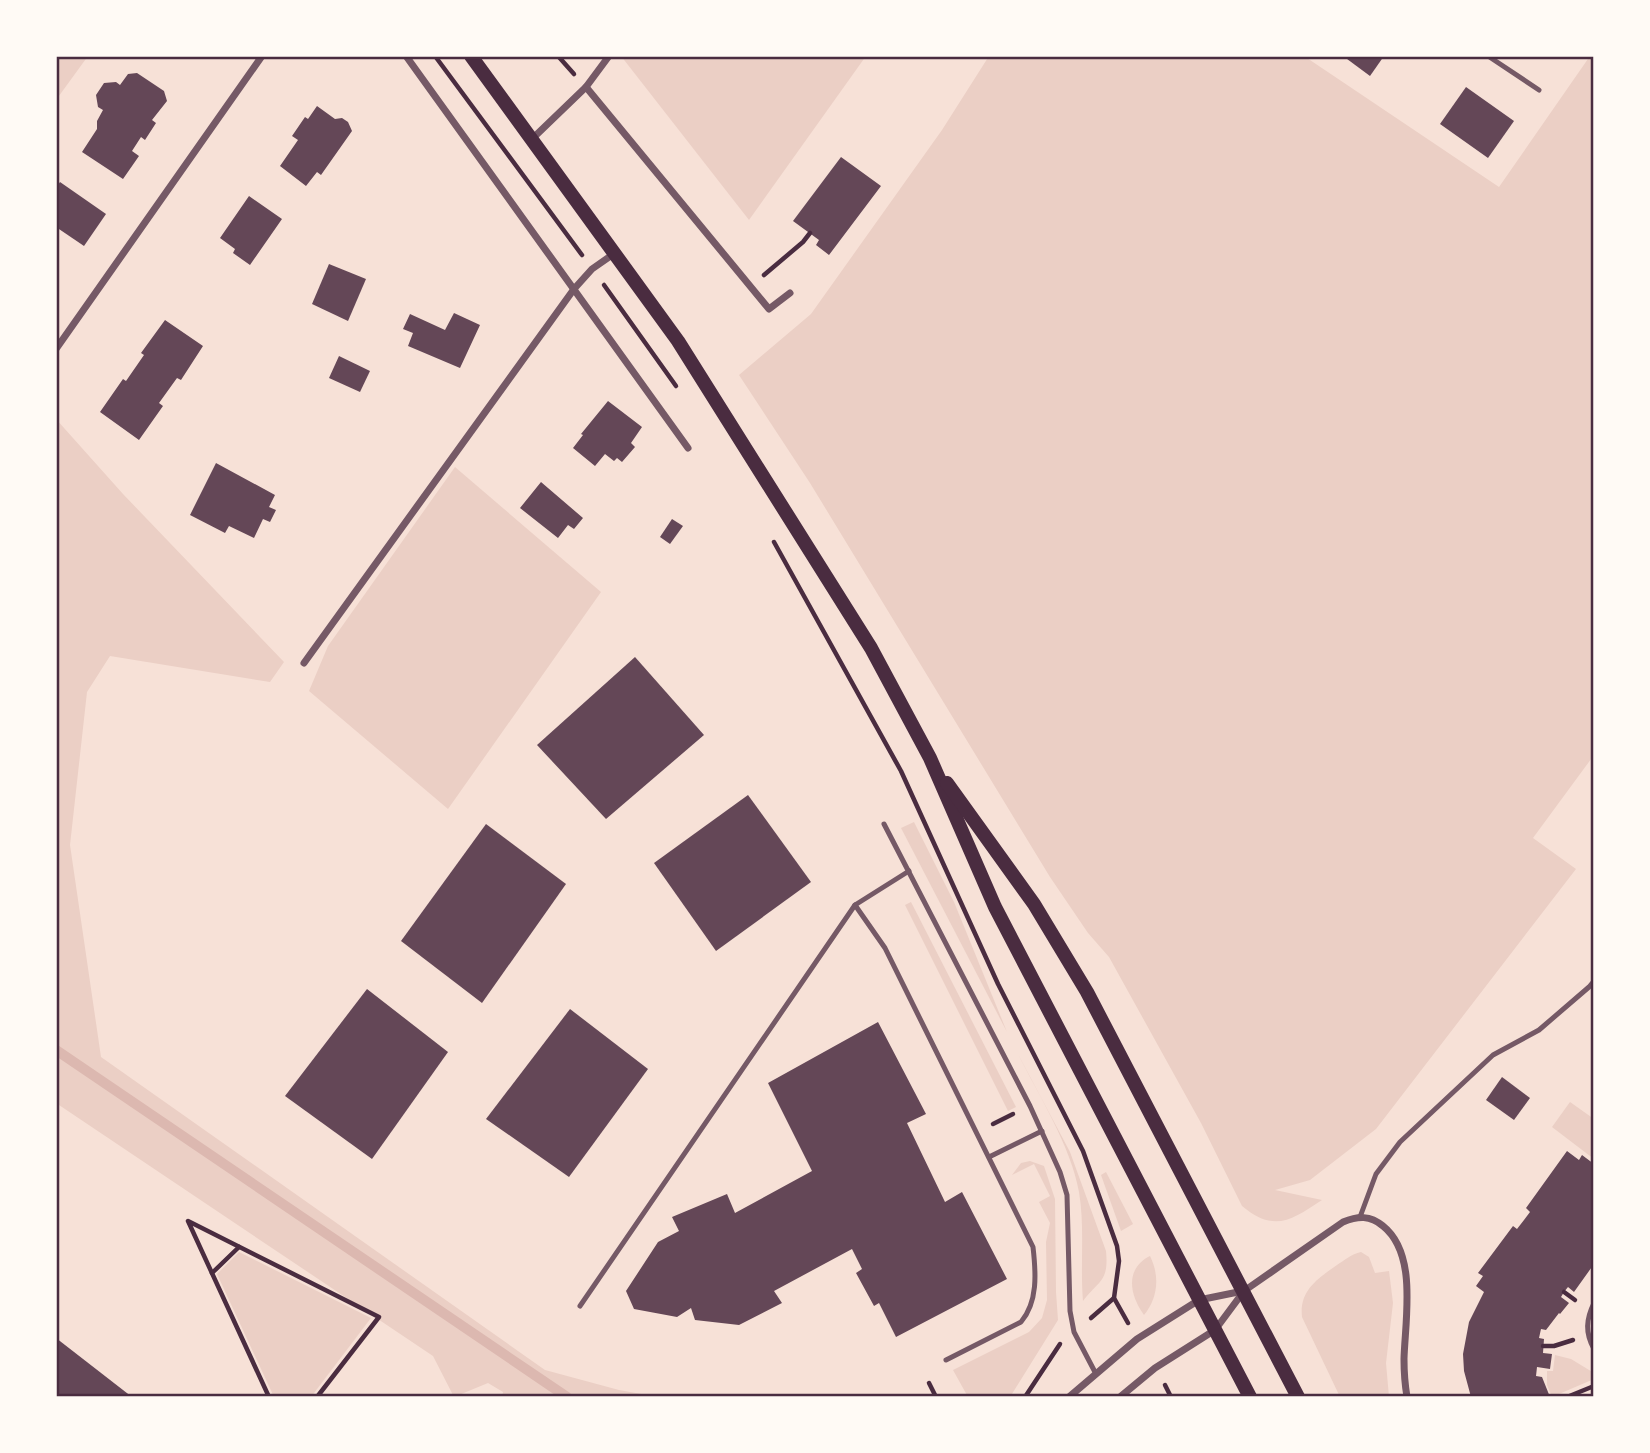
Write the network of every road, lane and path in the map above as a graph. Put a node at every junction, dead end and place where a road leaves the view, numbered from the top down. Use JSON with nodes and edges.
{"nodes":[{"id":1,"x":262,"y":56,"type":"edge"},
{"id":2,"x":406,"y":56,"type":"edge"},
{"id":3,"x":435,"y":56,"type":"edge"},
{"id":4,"x":471,"y":56,"type":"edge"},
{"id":5,"x":609,"y":56,"type":"edge"},
{"id":6,"x":1488,"y":56,"type":"edge"},
{"id":7,"x":586,"y":87,"type":"junction"},
{"id":8,"x":1539,"y":90,"type":"dead end"},
{"id":9,"x":532,"y":139,"type":"junction"},
{"id":10,"x":810,"y":233,"type":"dead end"},
{"id":11,"x":616,"y":252,"type":"junction"},
{"id":12,"x":592,"y":269,"type":"junction"},
{"id":13,"x":751,"y":286,"type":"junction"},
{"id":14,"x":574,"y":289,"type":"junction"},
{"id":15,"x":790,"y":293,"type":"dead end"},
{"id":16,"x":56,"y":349,"type":"edge"},
{"id":17,"x":683,"y":397,"type":"dead end"},
{"id":18,"x":688,"y":448,"type":"dead end"},
{"id":19,"x":772,"y":539,"type":"dead end"},
{"id":20,"x":304,"y":663,"type":"dead end"},
{"id":21,"x":930,"y":758,"type":"junction"},
{"id":22,"x":884,"y":824,"type":"dead end"},
{"id":23,"x":909,"y":871,"type":"junction"},
{"id":24,"x":855,"y":905,"type":"junction"},
{"id":25,"x":1594,"y":981,"type":"edge"},
{"id":26,"x":1030,"y":1106,"type":"junction"},
{"id":27,"x":1042,"y":1131,"type":"junction"},
{"id":28,"x":976,"y":1132,"type":"junction"},
{"id":29,"x":989,"y":1157,"type":"junction"},
{"id":30,"x":1360,"y":1217,"type":"junction"},
{"id":31,"x":1117,"y":1246,"type":"dead end"},
{"id":32,"x":239,"y":1247,"type":"junction"},
{"id":33,"x":212,"y":1273,"type":"junction"},
{"id":34,"x":1244,"y":1291,"type":"junction"},
{"id":35,"x":1199,"y":1300,"type":"junction"},
{"id":36,"x":1594,"y":1303,"type":"edge"},
{"id":37,"x":580,"y":1306,"type":"dead end"},
{"id":38,"x":1215,"y":1330,"type":"junction"},
{"id":39,"x":1588,"y":1335,"type":"junction"},
{"id":40,"x":1543,"y":1346,"type":"dead end"},
{"id":41,"x":1594,"y":1349,"type":"edge"},
{"id":42,"x":946,"y":1360,"type":"dead end"},
{"id":43,"x":1096,"y":1374,"type":"junction"},
{"id":44,"x":929,"y":1383,"type":"dead end"},
{"id":45,"x":1594,"y":1386,"type":"edge"},
{"id":46,"x":269,"y":1397,"type":"edge"},
{"id":47,"x":317,"y":1397,"type":"edge"},
{"id":48,"x":936,"y":1397,"type":"edge"},
{"id":49,"x":1069,"y":1397,"type":"edge"},
{"id":50,"x":1121,"y":1397,"type":"edge"},
{"id":51,"x":1250,"y":1397,"type":"edge"},
{"id":52,"x":1298,"y":1397,"type":"edge"},
{"id":53,"x":1407,"y":1397,"type":"edge"},
{"id":54,"x":1567,"y":1397,"type":"edge"}],
"edges":[{"from":1,"to":16,"type":"street"},
{"from":2,"to":14,"type":"street"},
{"from":3,"to":12,"type":"path"},
{"from":4,"to":9,"type":"main road"},
{"from":5,"to":7,"type":"street"},
{"from":6,"to":8,"type":"lane"},
{"from":7,"to":9,"type":"street"},
{"from":7,"to":13,"type":"street"},
{"from":9,"to":11,"type":"main road"},
{"from":10,"to":13,"type":"path"},
{"from":11,"to":12,"type":"street"},
{"from":11,"to":21,"type":"main road"},
{"from":12,"to":14,"type":"street"},
{"from":12,"to":17,"type":"path"},
{"from":13,"to":15,"type":"street"},
{"from":14,"to":18,"type":"street"},
{"from":14,"to":20,"type":"street"},
{"from":19,"to":31,"type":"path"},
{"from":21,"to":34,"type":"main road"},
{"from":21,"to":35,"type":"main road"},
{"from":22,"to":23,"type":"lane"},
{"from":23,"to":24,"type":"lane"},
{"from":23,"to":26,"type":"lane"},
{"from":24,"to":28,"type":"lane"},
{"from":24,"to":37,"type":"lane"},
{"from":25,"to":30,"type":"lane"},
{"from":26,"to":27,"type":"lane"},
{"from":26,"to":28,"type":"path"},
{"from":27,"to":29,"type":"lane"},
{"from":27,"to":43,"type":"lane"},
{"from":28,"to":29,"type":"lane"},
{"from":29,"to":42,"type":"lane"},
{"from":30,"to":34,"type":"street"},
{"from":30,"to":53,"type":"street"},
{"from":32,"to":33,"type":"path"},
{"from":32,"to":33,"type":"path"},
{"from":32,"to":47,"type":"path"},
{"from":33,"to":46,"type":"path"},
{"from":34,"to":35,"type":"street"},
{"from":34,"to":38,"type":"street"},
{"from":34,"to":52,"type":"main road"},
{"from":35,"to":38,"type":"main road"},
{"from":35,"to":43,"type":"street"},
{"from":36,"to":39,"type":"lane"},
{"from":38,"to":50,"type":"street"},
{"from":38,"to":51,"type":"main road"},
{"from":39,"to":40,"type":"path"},
{"from":39,"to":41,"type":"lane"},
{"from":43,"to":49,"type":"street"},
{"from":44,"to":48,"type":"path"},
{"from":45,"to":54,"type":"path"}]}
